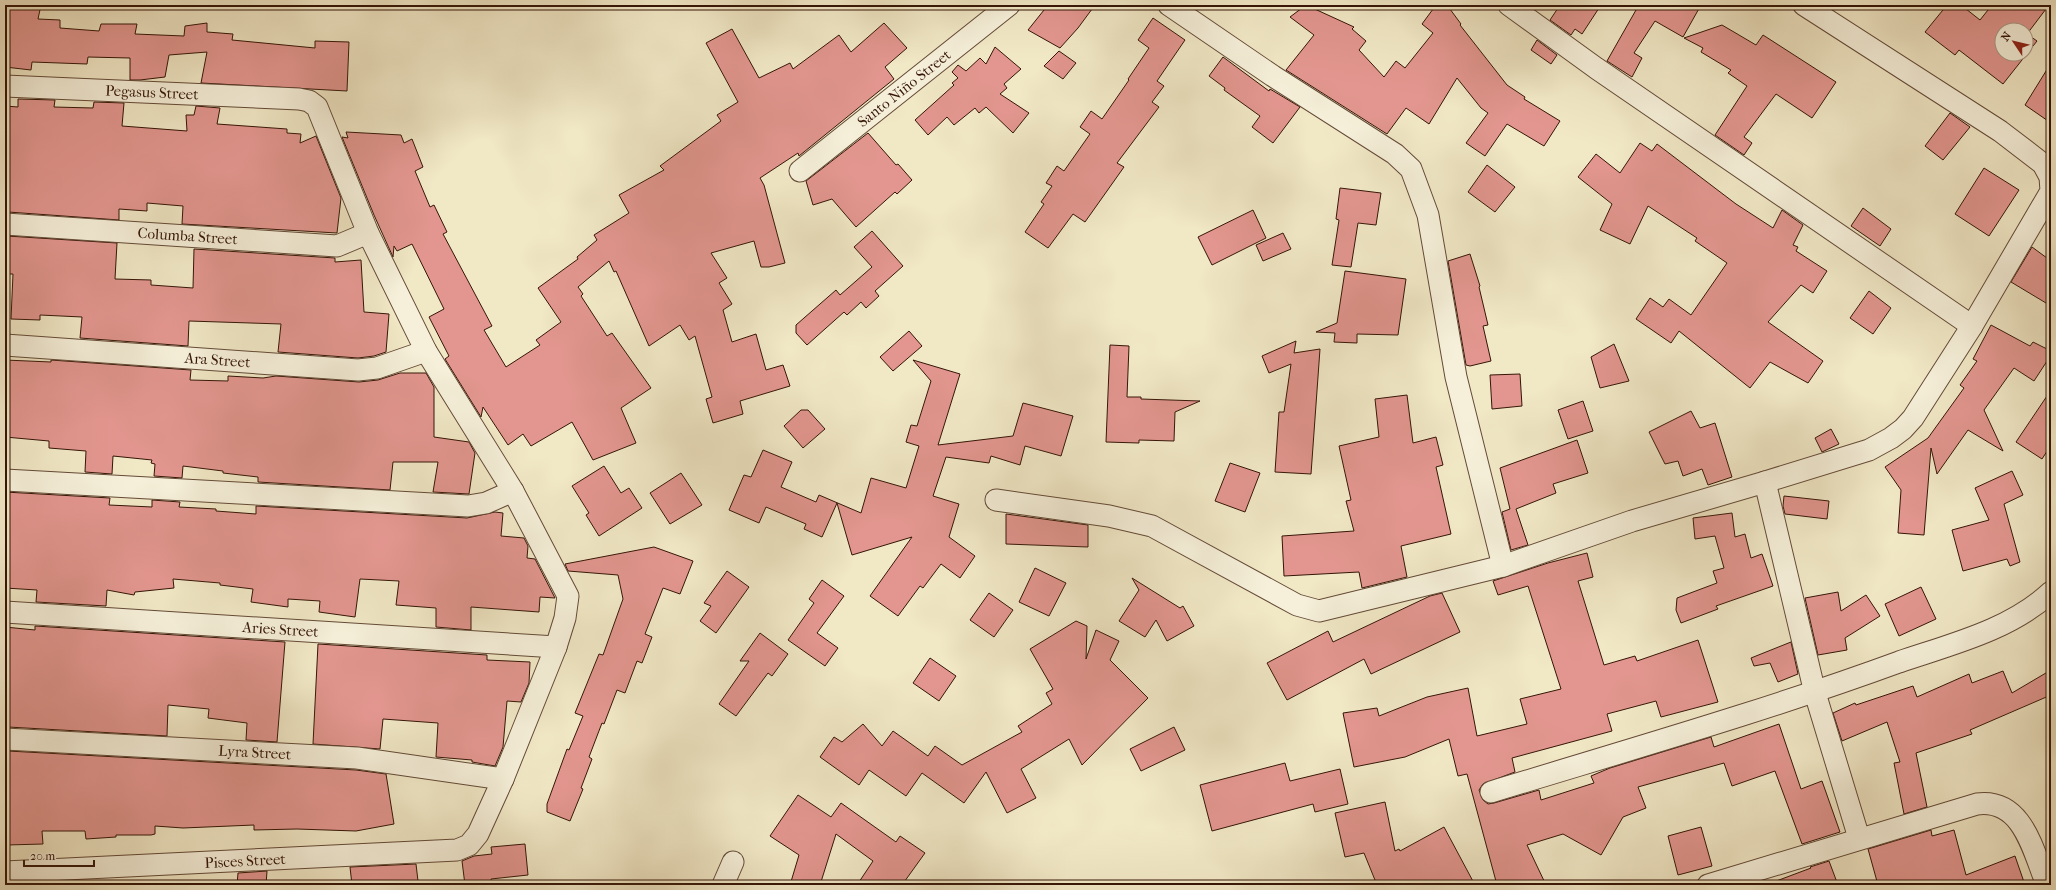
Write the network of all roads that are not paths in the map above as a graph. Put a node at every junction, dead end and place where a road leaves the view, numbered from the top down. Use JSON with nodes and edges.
{"nodes":[{"id":1,"x":1009,"y":5,"type":"edge"},
{"id":2,"x":1169,"y":5,"type":"edge"},
{"id":3,"x":1509,"y":5,"type":"edge"},
{"id":4,"x":1804,"y":5,"type":"edge"},
{"id":5,"x":5,"y":86,"type":"edge"},
{"id":6,"x":800,"y":171,"type":"dead end"},
{"id":7,"x":5,"y":224,"type":"edge"},
{"id":8,"x":368,"y":233,"type":"junction"},
{"id":9,"x":1972,"y":326,"type":"junction"},
{"id":10,"x":5,"y":345,"type":"edge"},
{"id":11,"x":426,"y":351,"type":"junction"},
{"id":12,"x":5,"y":480,"type":"edge"},
{"id":13,"x":1765,"y":482,"type":"junction"},
{"id":14,"x":513,"y":491,"type":"junction"},
{"id":15,"x":996,"y":500,"type":"dead end"},
{"id":16,"x":1503,"y":566,"type":"junction"},
{"id":17,"x":2051,"y":592,"type":"edge"},
{"id":18,"x":5,"y":612,"type":"edge"},
{"id":19,"x":556,"y":647,"type":"junction"},
{"id":20,"x":1815,"y":693,"type":"junction"},
{"id":21,"x":5,"y":739,"type":"edge"},
{"id":22,"x":503,"y":779,"type":"junction"},
{"id":23,"x":1491,"y":792,"type":"dead end"},
{"id":24,"x":1859,"y":838,"type":"junction"},
{"id":25,"x":733,"y":862,"type":"dead end"},
{"id":26,"x":5,"y":872,"type":"edge"},
{"id":27,"x":723,"y":885,"type":"edge"},
{"id":28,"x":1708,"y":885,"type":"edge"},
{"id":29,"x":2046,"y":885,"type":"edge"}],
"edges":[{"from":1,"to":6,"type":"street","name":"Santo Niño Street"},
{"from":2,"to":16,"type":"street"},
{"from":3,"to":9,"type":"street"},
{"from":4,"to":9,"type":"street"},
{"from":5,"to":8,"type":"street","name":"Pegasus Street"},
{"from":7,"to":8,"type":"street","name":"Columba Street"},
{"from":8,"to":11,"type":"street"},
{"from":9,"to":13,"type":"street"},
{"from":10,"to":11,"type":"street","name":"Ara Street"},
{"from":11,"to":14,"type":"street"},
{"from":12,"to":14,"type":"street"},
{"from":13,"to":16,"type":"street"},
{"from":13,"to":20,"type":"street"},
{"from":14,"to":19,"type":"street"},
{"from":15,"to":16,"type":"street"},
{"from":17,"to":20,"type":"street"},
{"from":18,"to":19,"type":"street","name":"Aries Street"},
{"from":19,"to":22,"type":"street"},
{"from":20,"to":23,"type":"street"},
{"from":20,"to":24,"type":"street"},
{"from":21,"to":22,"type":"street","name":"Lyra Street"},
{"from":22,"to":26,"type":"street","name":"Pisces Street"},
{"from":24,"to":28,"type":"street"},
{"from":24,"to":29,"type":"street"},
{"from":25,"to":27,"type":"street"}]}
